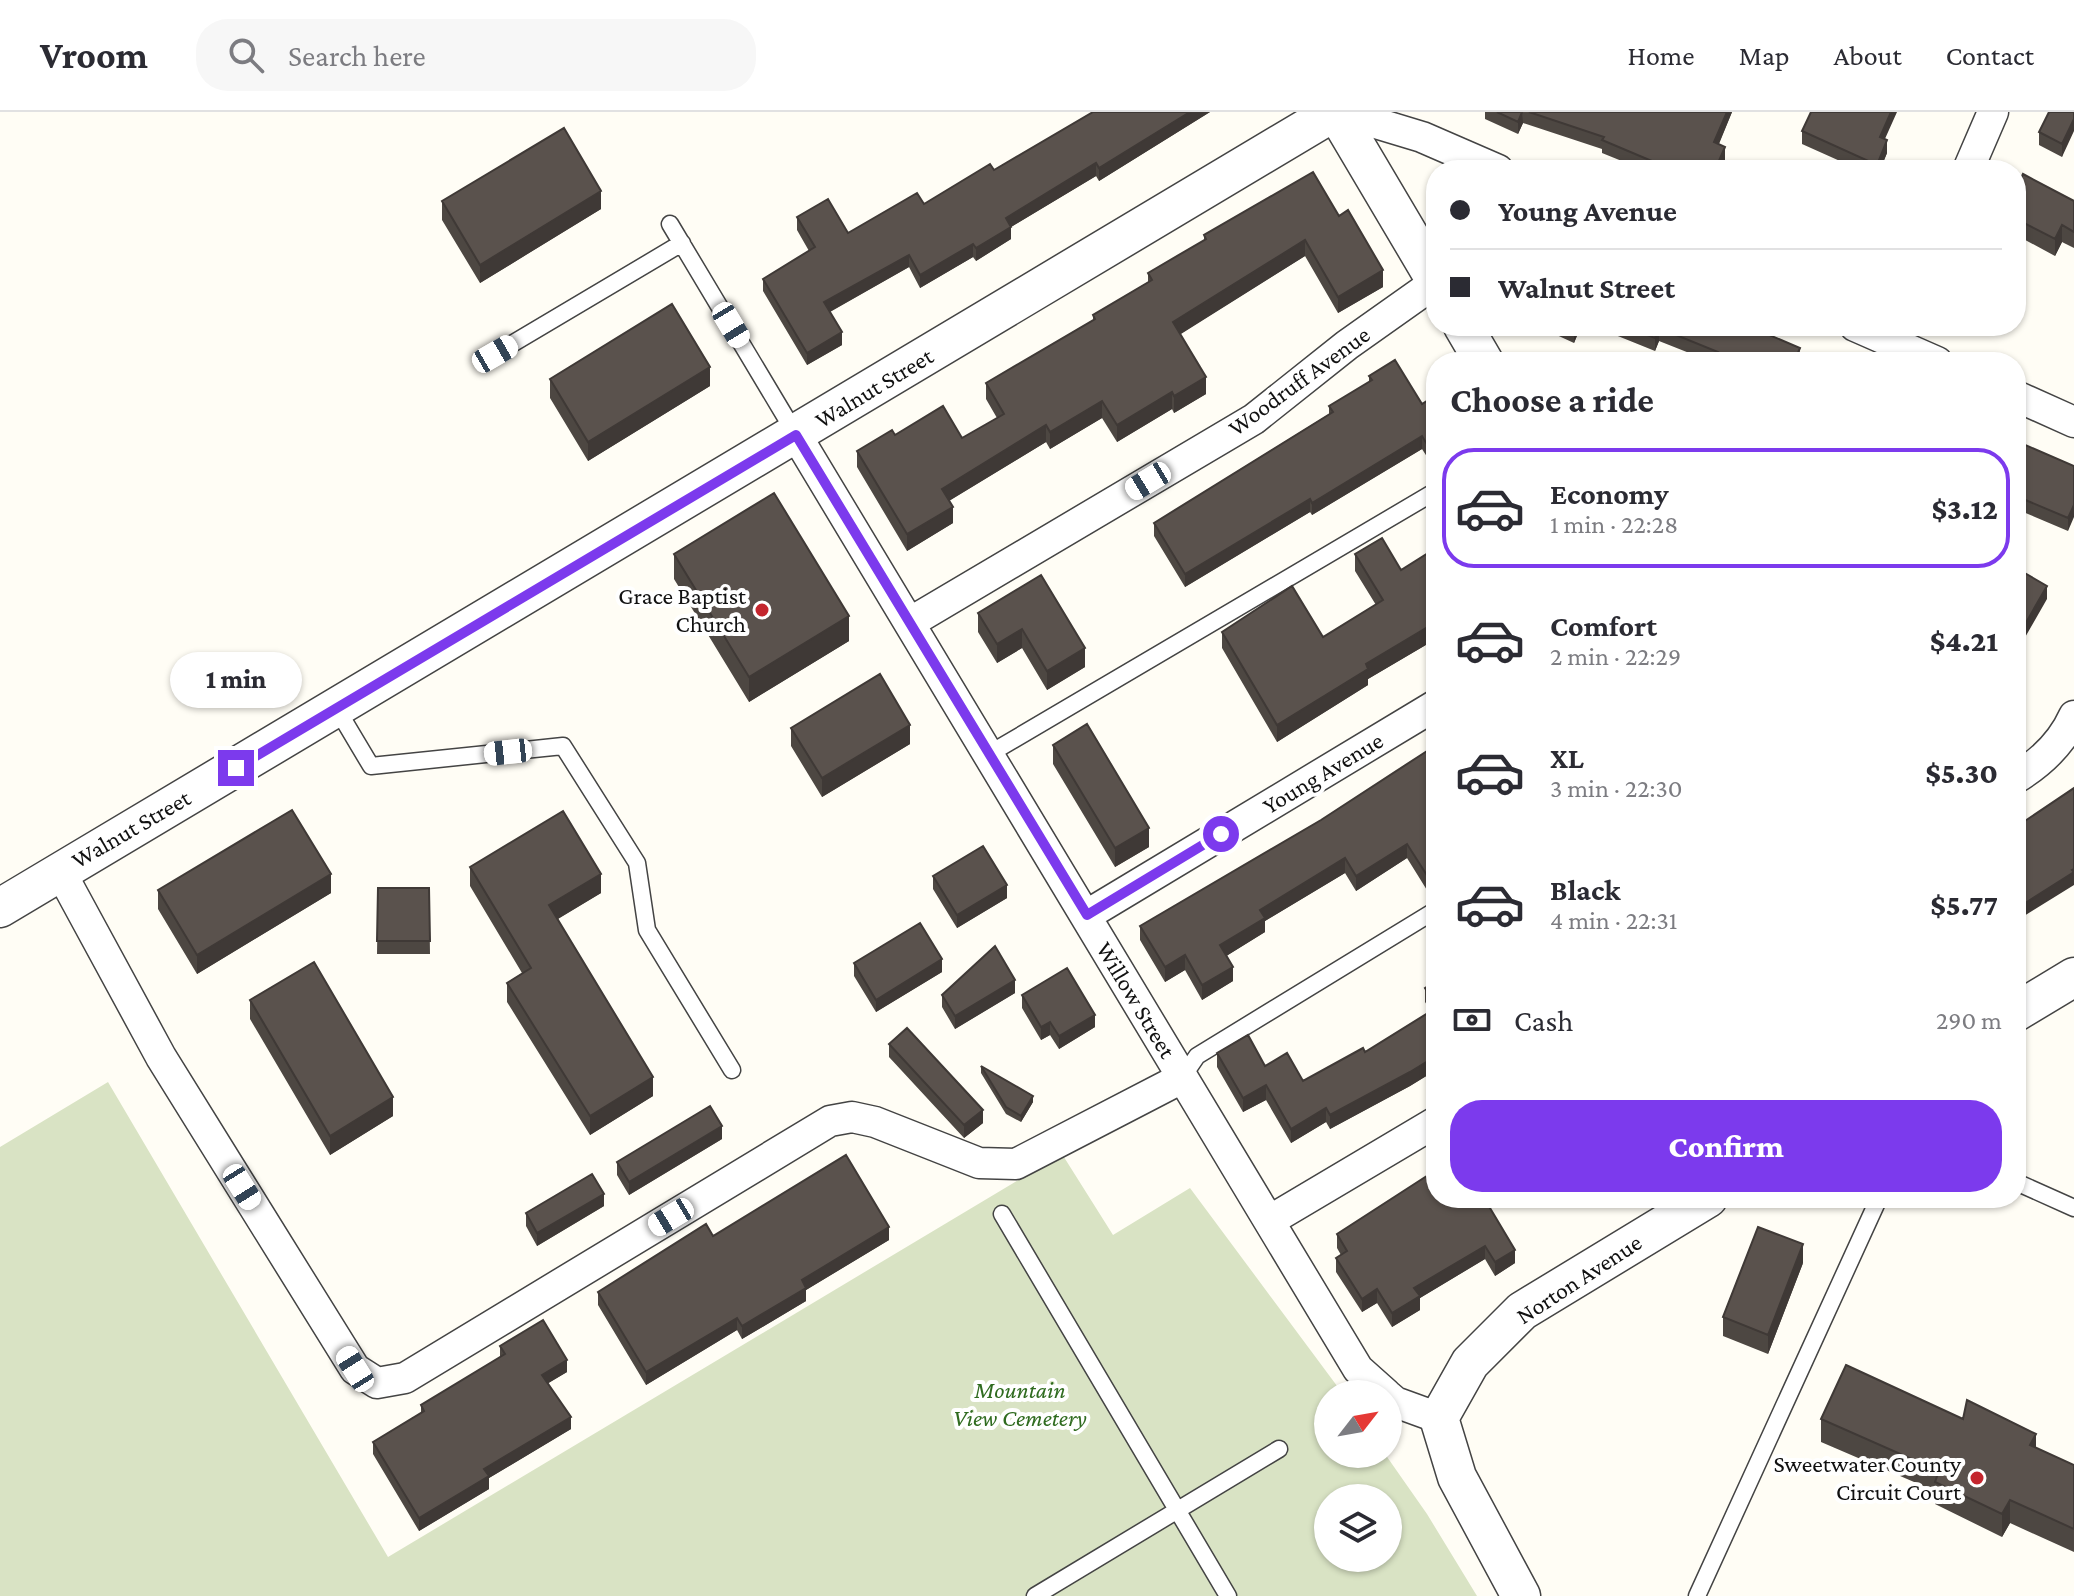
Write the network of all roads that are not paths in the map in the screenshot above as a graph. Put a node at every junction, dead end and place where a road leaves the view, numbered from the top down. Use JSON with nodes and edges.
{"nodes":[{"id":1,"x":1337,"y":112,"type":"edge"},
{"id":2,"x":1993,"y":112,"type":"edge"},
{"id":3,"x":1428,"y":124,"type":"edge"},
{"id":4,"x":1483,"y":160,"type":"edge"},
{"id":5,"x":1972,"y":160,"type":"edge"},
{"id":6,"x":670,"y":224,"type":"dead end"},
{"id":7,"x":682,"y":243,"type":"junction"},
{"id":8,"x":1426,"y":264,"type":"edge"},
{"id":9,"x":1426,"y":288,"type":"edge"},
{"id":10,"x":1894,"y":344,"type":"edge"},
{"id":11,"x":1913,"y":352,"type":"edge"},
{"id":12,"x":495,"y":354,"type":"dead end"},
{"id":13,"x":2026,"y":400,"type":"edge"},
{"id":14,"x":2074,"y":422,"type":"edge"},
{"id":15,"x":796,"y":435,"type":"junction"},
{"id":16,"x":1426,"y":497,"type":"edge"},
{"id":17,"x":911,"y":622,"type":"junction"},
{"id":18,"x":337,"y":709,"type":"junction"},
{"id":19,"x":1426,"y":711,"type":"edge"},
{"id":20,"x":2074,"y":716,"type":"edge"},
{"id":21,"x":989,"y":754,"type":"junction"},
{"id":22,"x":2026,"y":772,"type":"edge"},
{"id":23,"x":60,"y":871,"type":"junction"},
{"id":24,"x":0,"y":908,"type":"edge"},
{"id":25,"x":1087,"y":915,"type":"junction"},
{"id":26,"x":1426,"y":916,"type":"edge"},
{"id":27,"x":2074,"y":977,"type":"edge"},
{"id":28,"x":2026,"y":1006,"type":"edge"},
{"id":29,"x":732,"y":1070,"type":"dead end"},
{"id":30,"x":1182,"y":1078,"type":"junction"},
{"id":31,"x":1426,"y":1128,"type":"edge"},
{"id":32,"x":2026,"y":1186,"type":"edge"},
{"id":33,"x":1692,"y":1208,"type":"edge"},
{"id":34,"x":1874,"y":1208,"type":"edge"},
{"id":35,"x":2074,"y":1208,"type":"edge"},
{"id":36,"x":1002,"y":1214,"type":"dead end"},
{"id":37,"x":1269,"y":1221,"type":"junction"},
{"id":38,"x":1370,"y":1380,"type":"edge"},
{"id":39,"x":1402,"y":1405,"type":"edge"},
{"id":40,"x":1439,"y":1418,"type":"junction"},
{"id":41,"x":1279,"y":1449,"type":"dead end"},
{"id":42,"x":1177,"y":1510,"type":"junction"},
{"id":43,"x":1525,"y":1594,"type":"edge"},
{"id":44,"x":1035,"y":1596,"type":"edge"},
{"id":45,"x":1228,"y":1596,"type":"edge"},
{"id":46,"x":1697,"y":1596,"type":"edge"}],
"edges":[{"from":1,"to":3,"type":"street"},
{"from":1,"to":8,"type":"street"},
{"from":1,"to":15,"type":"street","name":"Walnut Street"},
{"from":2,"to":5,"type":"street"},
{"from":3,"to":4,"type":"street"},
{"from":6,"to":7,"type":"lane"},
{"from":7,"to":12,"type":"lane"},
{"from":7,"to":15,"type":"lane"},
{"from":9,"to":17,"type":"street","name":"Woodruff Avenue"},
{"from":10,"to":11,"type":"street"},
{"from":13,"to":14,"type":"street"},
{"from":15,"to":17,"type":"street","name":"Willow Street"},
{"from":15,"to":18,"type":"street","name":"Walnut Street"},
{"from":16,"to":21,"type":"lane"},
{"from":17,"to":21,"type":"street","name":"Willow Street"},
{"from":18,"to":23,"type":"street","name":"Walnut Street"},
{"from":18,"to":29,"type":"lane"},
{"from":19,"to":25,"type":"street","name":"Young Avenue"},
{"from":20,"to":22,"type":"street"},
{"from":21,"to":25,"type":"street","name":"Willow Street"},
{"from":23,"to":24,"type":"street","name":"Walnut Street"},
{"from":23,"to":30,"type":"street"},
{"from":25,"to":30,"type":"street","name":"Willow Street"},
{"from":26,"to":30,"type":"lane"},
{"from":27,"to":28,"type":"street"},
{"from":30,"to":37,"type":"street","name":"Willow Street"},
{"from":31,"to":37,"type":"street"},
{"from":32,"to":35,"type":"lane"},
{"from":33,"to":40,"type":"street","name":"Norton Avenue"},
{"from":34,"to":46,"type":"lane"},
{"from":36,"to":42,"type":"lane"},
{"from":37,"to":38,"type":"street","name":"Willow Street"},
{"from":39,"to":40,"type":"street","name":"Willow Street"},
{"from":40,"to":43,"type":"street"},
{"from":41,"to":42,"type":"lane"},
{"from":42,"to":44,"type":"lane"},
{"from":42,"to":45,"type":"lane"}]}
